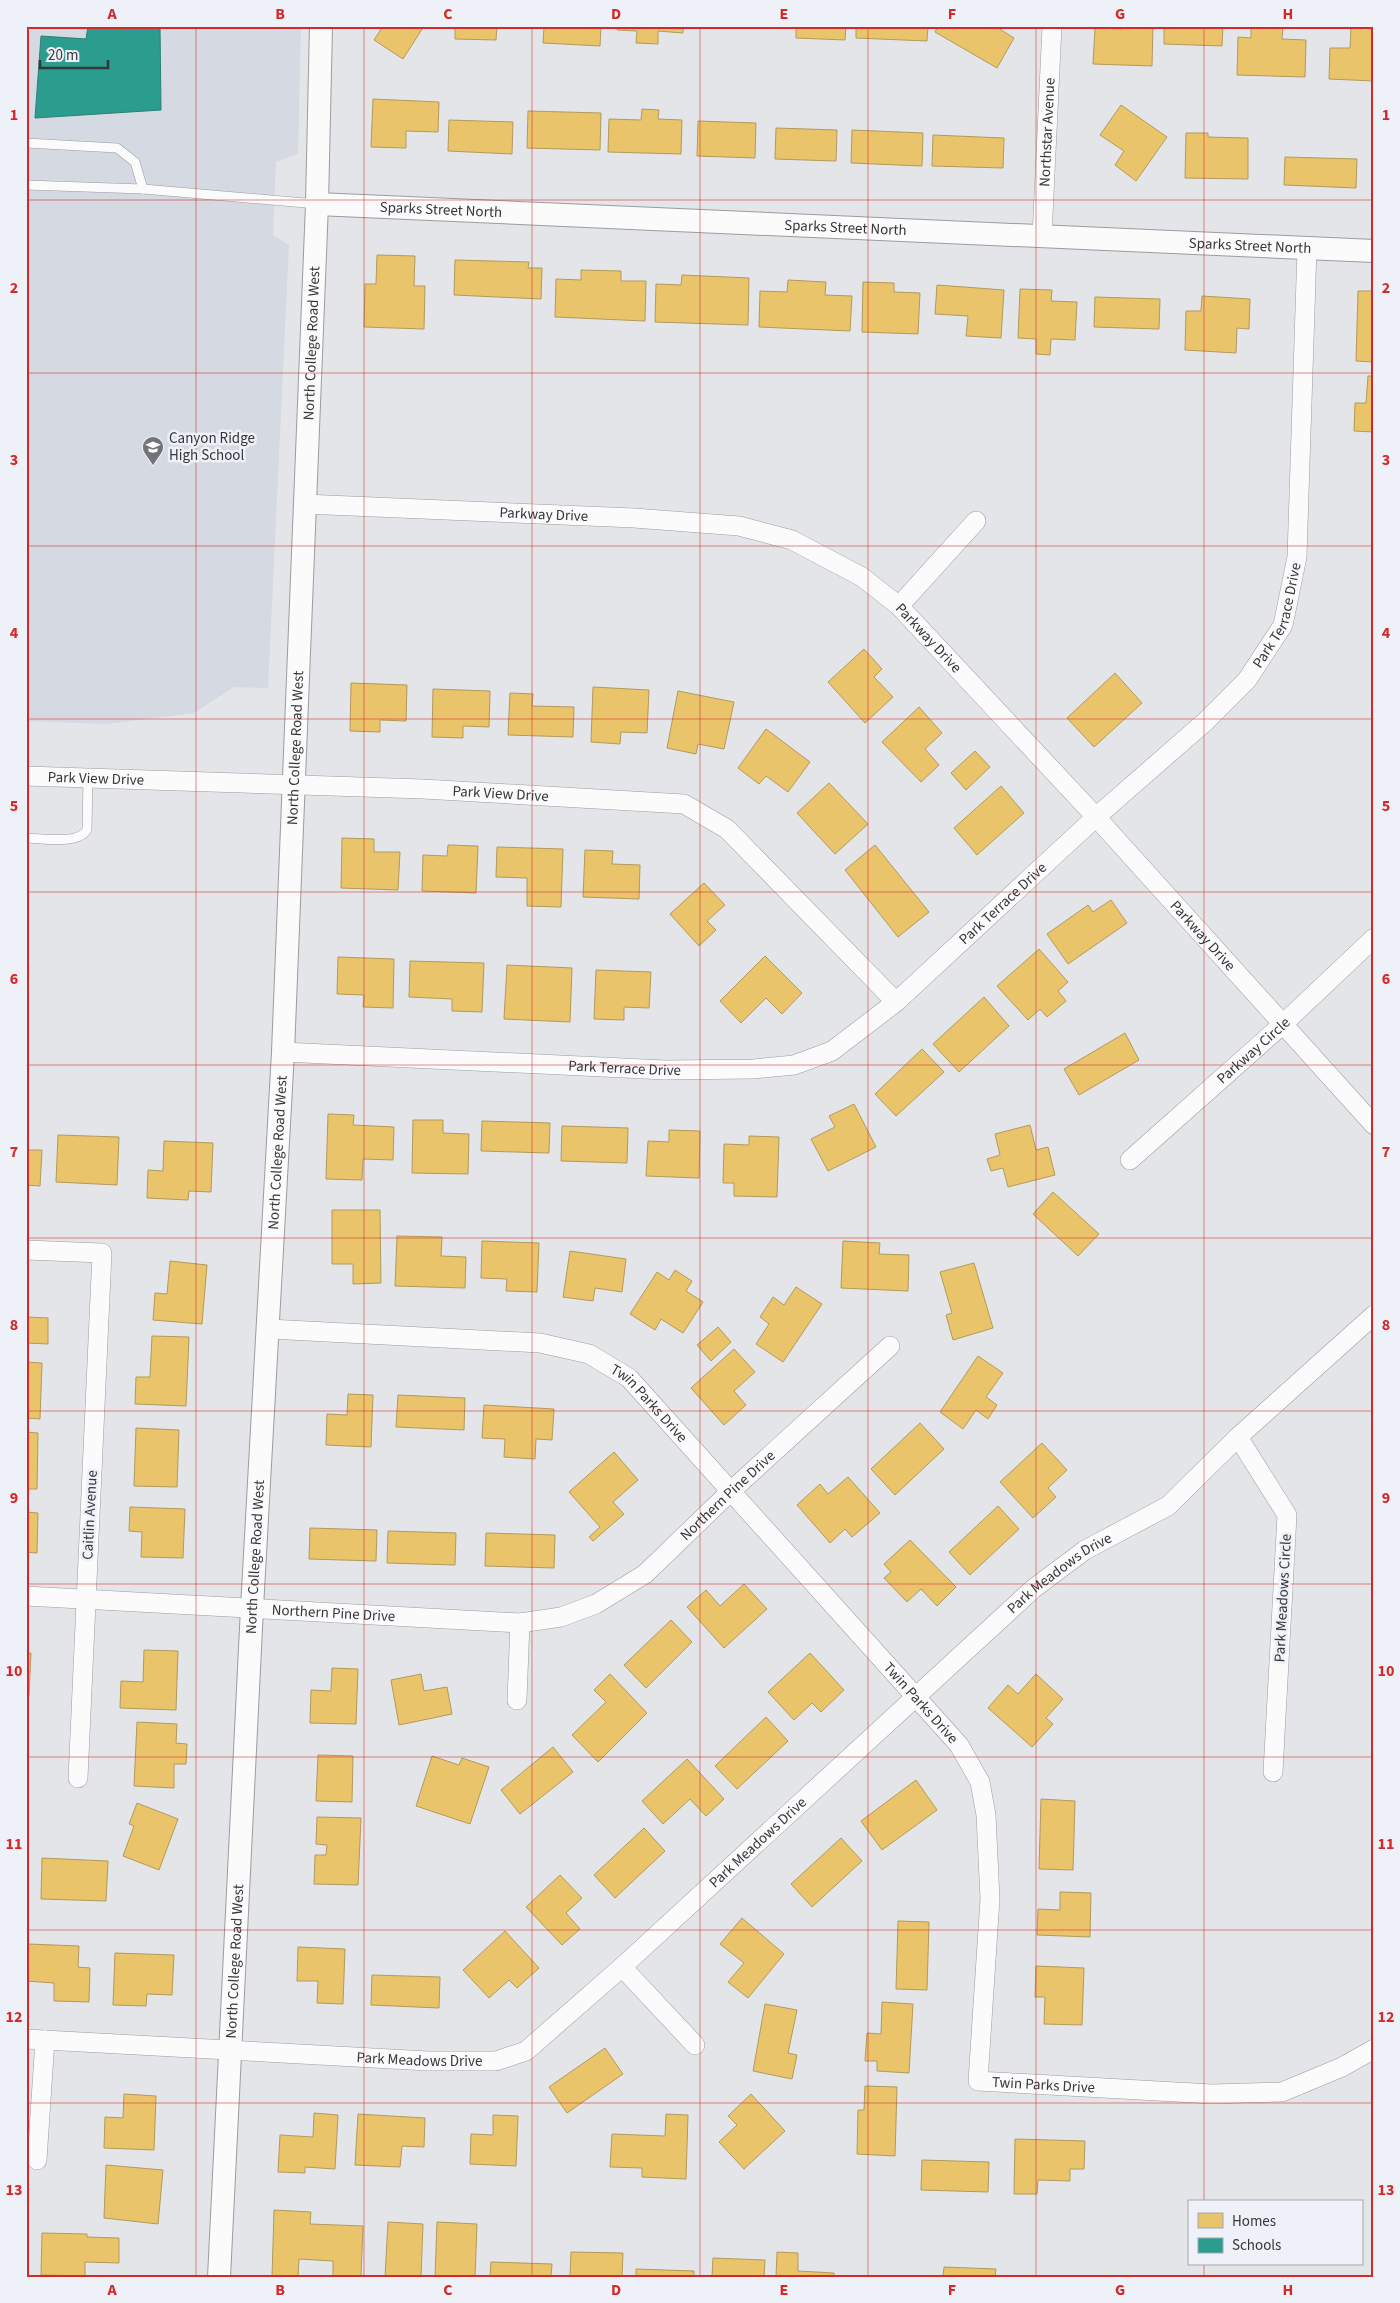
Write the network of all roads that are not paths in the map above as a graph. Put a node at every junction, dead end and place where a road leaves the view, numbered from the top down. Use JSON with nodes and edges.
{"nodes":[{"id":1,"x":321,"y":26,"type":"edge"},
{"id":2,"x":1052,"y":26,"type":"edge"},
{"id":3,"x":26,"y":143,"type":"edge"},
{"id":4,"x":26,"y":185,"type":"edge"},
{"id":5,"x":143,"y":189,"type":"junction"},
{"id":6,"x":317,"y":204,"type":"junction"},
{"id":7,"x":1042,"y":237,"type":"junction"},
{"id":8,"x":1307,"y":248,"type":"junction"},
{"id":9,"x":1374,"y":251,"type":"edge"},
{"id":10,"x":304,"y":504,"type":"junction"},
{"id":11,"x":976,"y":521,"type":"dead end"},
{"id":12,"x":899,"y":606,"type":"junction"},
{"id":13,"x":26,"y":776,"type":"edge"},
{"id":14,"x":88,"y":778,"type":"junction"},
{"id":15,"x":293,"y":784,"type":"junction"},
{"id":16,"x":1096,"y":817,"type":"junction"},
{"id":17,"x":26,"y":838,"type":"edge"},
{"id":18,"x":1374,"y":938,"type":"edge"},
{"id":19,"x":896,"y":1002,"type":"junction"},
{"id":20,"x":1283,"y":1024,"type":"junction"},
{"id":21,"x":283,"y":1052,"type":"junction"},
{"id":22,"x":1374,"y":1125,"type":"edge"},
{"id":23,"x":1130,"y":1160,"type":"dead end"},
{"id":24,"x":26,"y":1250,"type":"edge"},
{"id":25,"x":1374,"y":1315,"type":"edge"},
{"id":26,"x":269,"y":1330,"type":"junction"},
{"id":27,"x":890,"y":1346,"type":"dead end"},
{"id":28,"x":1238,"y":1437,"type":"junction"},
{"id":29,"x":732,"y":1490,"type":"junction"},
{"id":30,"x":26,"y":1596,"type":"edge"},
{"id":31,"x":86,"y":1600,"type":"junction"},
{"id":32,"x":252,"y":1608,"type":"junction"},
{"id":33,"x":520,"y":1623,"type":"junction"},
{"id":34,"x":916,"y":1698,"type":"junction"},
{"id":35,"x":517,"y":1700,"type":"dead end"},
{"id":36,"x":1273,"y":1772,"type":"dead end"},
{"id":37,"x":78,"y":1778,"type":"dead end"},
{"id":38,"x":622,"y":1967,"type":"junction"},
{"id":39,"x":35,"y":2040,"type":"edge"},
{"id":40,"x":695,"y":2045,"type":"dead end"},
{"id":41,"x":230,"y":2048,"type":"junction"},
{"id":42,"x":1374,"y":2050,"type":"edge"},
{"id":43,"x":37,"y":2160,"type":"dead end"},
{"id":44,"x":219,"y":2277,"type":"edge"}],
"edges":[{"from":1,"to":6,"type":"street","name":"North College Road West"},
{"from":2,"to":7,"type":"street","name":"Northstar Avenue"},
{"from":3,"to":5,"type":"lane"},
{"from":4,"to":5,"type":"lane"},
{"from":5,"to":6,"type":"lane"},
{"from":6,"to":7,"type":"street","name":"Sparks Street North"},
{"from":6,"to":10,"type":"street","name":"North College Road West"},
{"from":7,"to":8,"type":"street","name":"Sparks Street North"},
{"from":8,"to":9,"type":"street","name":"Sparks Street North"},
{"from":8,"to":16,"type":"street","name":"Park Terrace Drive"},
{"from":10,"to":12,"type":"street","name":"Parkway Drive"},
{"from":10,"to":15,"type":"street","name":"North College Road West"},
{"from":11,"to":12,"type":"street"},
{"from":12,"to":16,"type":"street","name":"Parkway Drive"},
{"from":13,"to":14,"type":"street","name":"Park View Drive"},
{"from":14,"to":15,"type":"street","name":"Park View Drive"},
{"from":14,"to":17,"type":"lane"},
{"from":15,"to":19,"type":"street","name":"Park View Drive"},
{"from":15,"to":21,"type":"street","name":"North College Road West"},
{"from":16,"to":19,"type":"street","name":"Park Terrace Drive"},
{"from":16,"to":20,"type":"street","name":"Parkway Drive"},
{"from":18,"to":20,"type":"street","name":"Parkway Circle"},
{"from":19,"to":21,"type":"street","name":"Park Terrace Drive"},
{"from":20,"to":22,"type":"street","name":"Parkway Drive"},
{"from":20,"to":23,"type":"street","name":"Parkway Circle"},
{"from":21,"to":26,"type":"street","name":"North College Road West"},
{"from":24,"to":31,"type":"street","name":"Caitlin Avenue"},
{"from":25,"to":28,"type":"street","name":"Park Meadows Drive"},
{"from":26,"to":29,"type":"street","name":"Twin Parks Drive"},
{"from":26,"to":32,"type":"street","name":"North College Road West"},
{"from":27,"to":29,"type":"street","name":"Northern Pine Drive"},
{"from":28,"to":34,"type":"street","name":"Park Meadows Drive"},
{"from":28,"to":36,"type":"street","name":"Park Meadows Circle"},
{"from":29,"to":33,"type":"street","name":"Northern Pine Drive"},
{"from":29,"to":34,"type":"street","name":"Twin Parks Drive"},
{"from":30,"to":31,"type":"street","name":"Northern Pine Drive"},
{"from":31,"to":32,"type":"street","name":"Northern Pine Drive"},
{"from":31,"to":37,"type":"street","name":"Caitlin Avenue"},
{"from":32,"to":33,"type":"street","name":"Northern Pine Drive"},
{"from":32,"to":41,"type":"street","name":"North College Road West"},
{"from":33,"to":35,"type":"street"},
{"from":34,"to":38,"type":"street","name":"Park Meadows Drive"},
{"from":34,"to":42,"type":"street","name":"Twin Parks Drive"},
{"from":38,"to":40,"type":"street"},
{"from":38,"to":41,"type":"street","name":"Park Meadows Drive"},
{"from":39,"to":41,"type":"street","name":"Park Meadows Drive"},
{"from":39,"to":43,"type":"street"},
{"from":41,"to":44,"type":"street","name":"North College Road West"}]}
